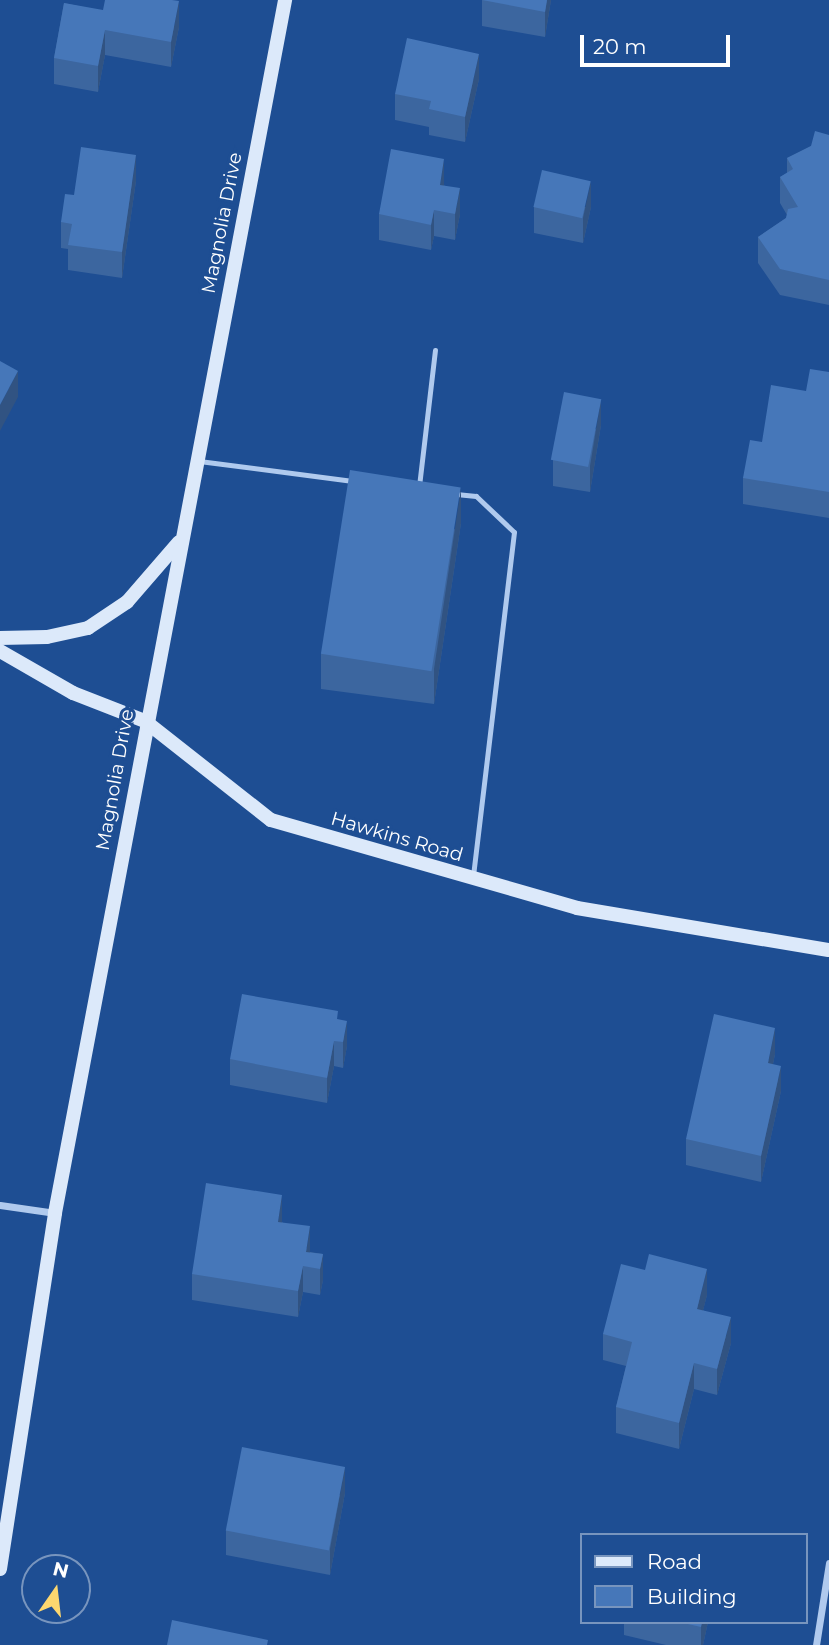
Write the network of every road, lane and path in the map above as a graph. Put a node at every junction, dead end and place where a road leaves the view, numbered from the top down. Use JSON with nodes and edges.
{"nodes":[{"id":1,"x":285,"y":0,"type":"edge"},
{"id":2,"x":435,"y":351,"type":"dead end"},
{"id":3,"x":196,"y":461,"type":"junction"},
{"id":4,"x":366,"y":482,"type":"edge"},
{"id":5,"x":405,"y":487,"type":"edge"},
{"id":6,"x":418,"y":489,"type":"junction"},
{"id":7,"x":430,"y":490,"type":"edge"},
{"id":8,"x":441,"y":492,"type":"edge"},
{"id":9,"x":180,"y":541,"type":"junction"},
{"id":10,"x":0,"y":638,"type":"edge"},
{"id":11,"x":0,"y":651,"type":"edge"},
{"id":12,"x":145,"y":721,"type":"junction"},
{"id":13,"x":472,"y":878,"type":"junction"},
{"id":14,"x":829,"y":950,"type":"edge"},
{"id":15,"x":0,"y":1205,"type":"edge"},
{"id":16,"x":55,"y":1213,"type":"junction"},
{"id":17,"x":829,"y":1563,"type":"edge"},
{"id":18,"x":0,"y":1569,"type":"edge"},
{"id":19,"x":817,"y":1645,"type":"edge"}],
"edges":[{"from":1,"to":3,"type":"street","name":"Magnolia Drive"},
{"from":2,"to":6,"type":"lane"},
{"from":3,"to":4,"type":"lane"},
{"from":3,"to":9,"type":"street","name":"Magnolia Drive"},
{"from":5,"to":6,"type":"lane"},
{"from":6,"to":7,"type":"lane"},
{"from":8,"to":13,"type":"lane"},
{"from":9,"to":10,"type":"street"},
{"from":9,"to":12,"type":"street","name":"Magnolia Drive"},
{"from":11,"to":12,"type":"street","name":"Hawkins Road"},
{"from":12,"to":13,"type":"street","name":"Hawkins Road"},
{"from":12,"to":16,"type":"street","name":"Magnolia Drive"},
{"from":13,"to":14,"type":"street","name":"Hawkins Road"},
{"from":15,"to":16,"type":"street"},
{"from":16,"to":18,"type":"street","name":"Magnolia Drive"},
{"from":17,"to":19,"type":"street"}]}
